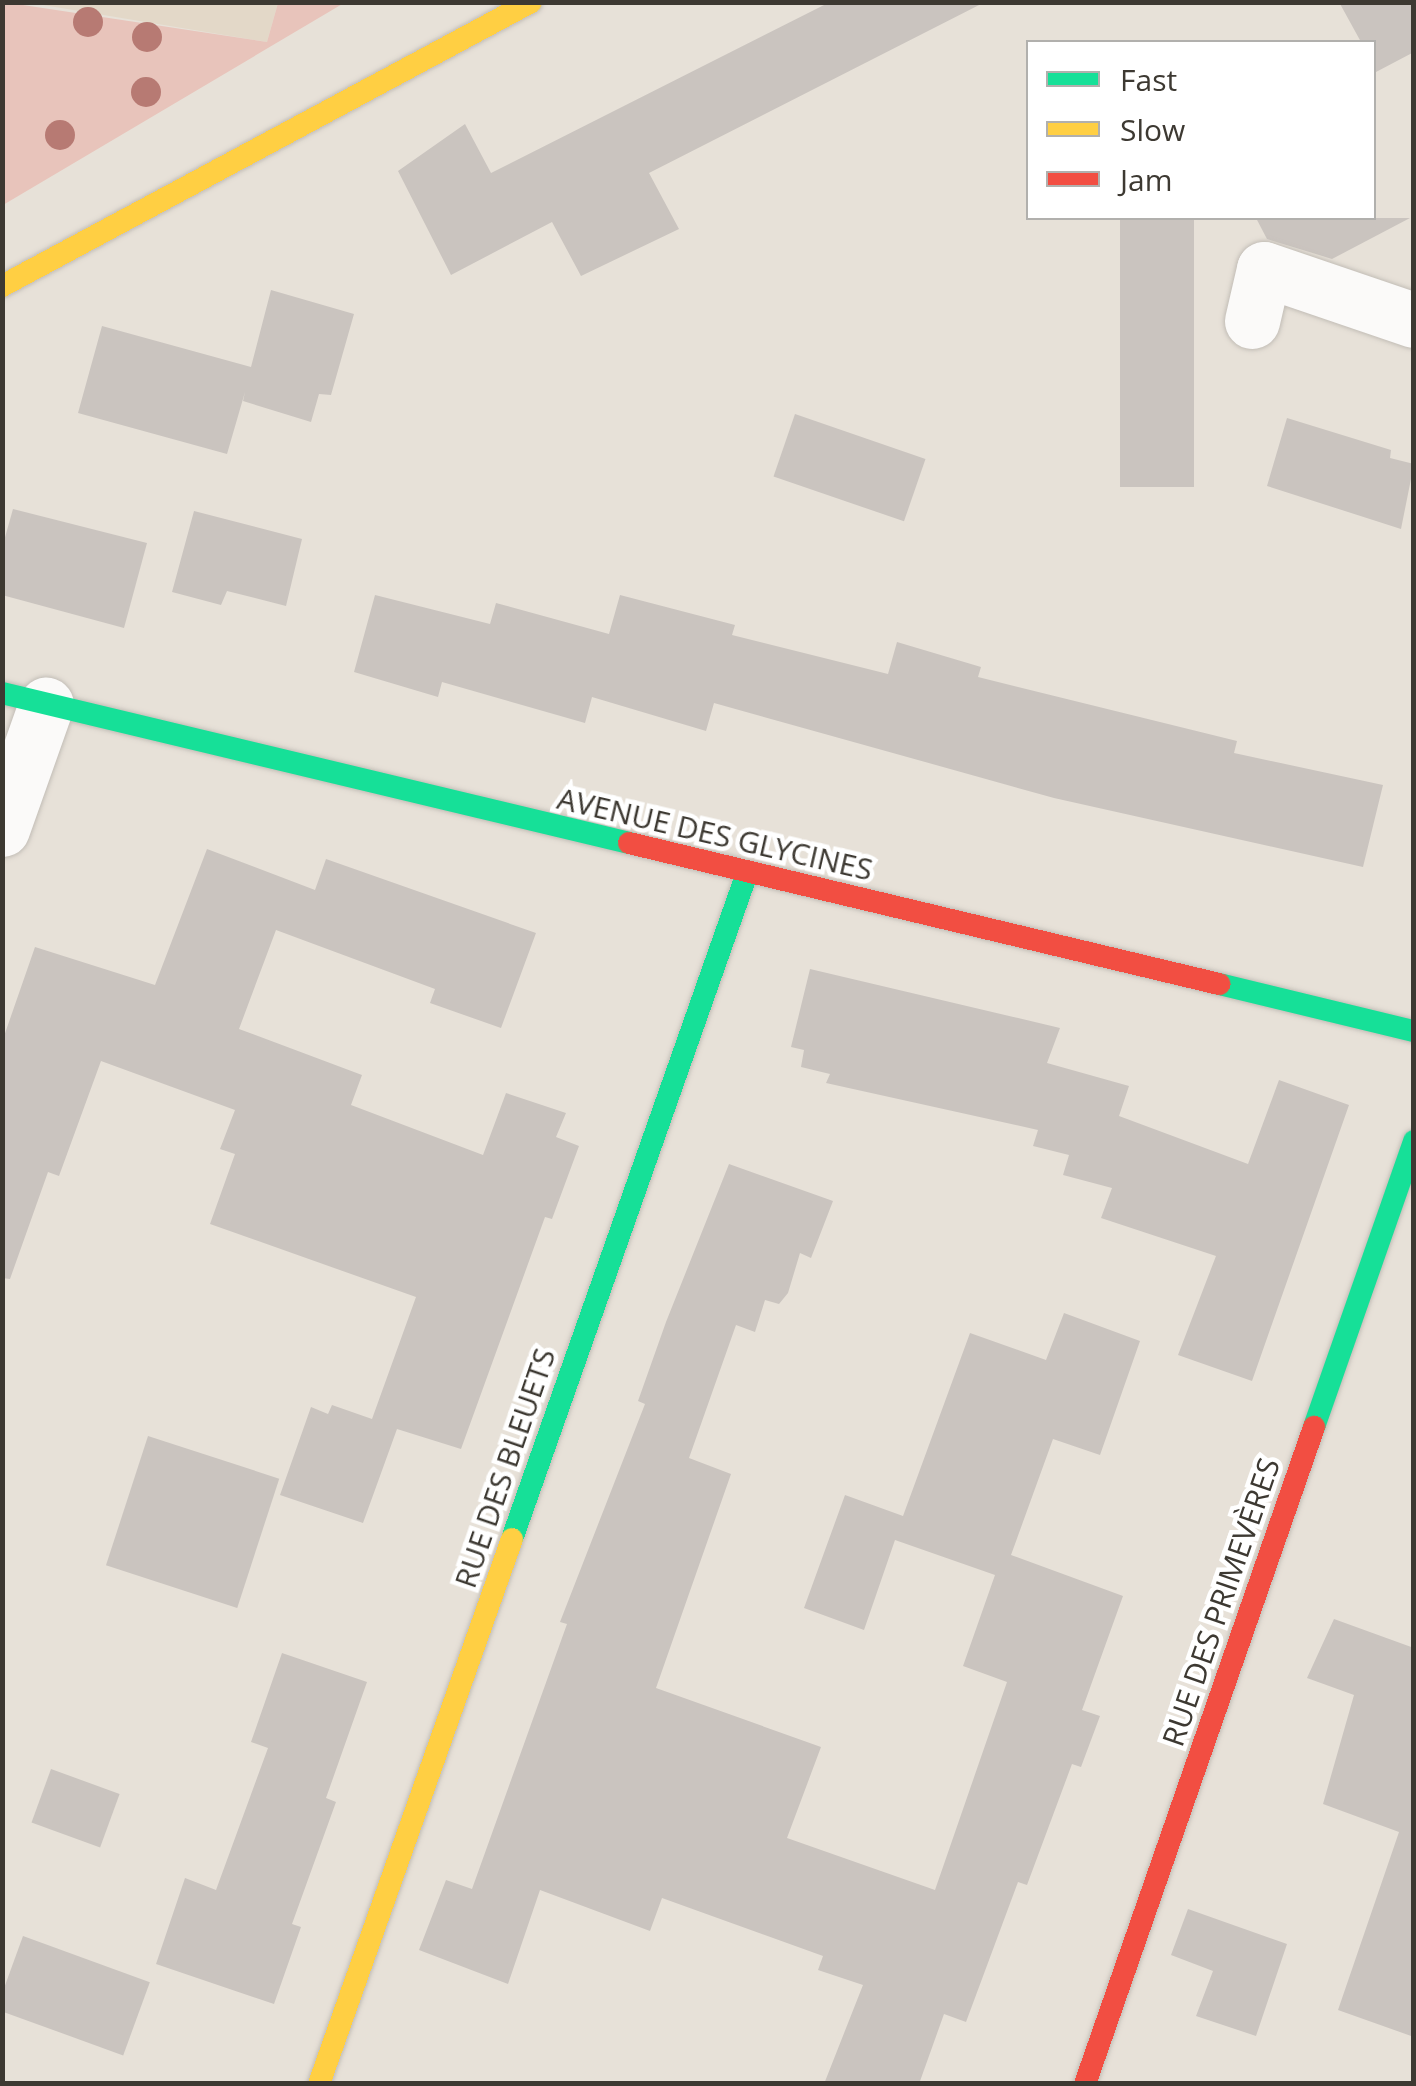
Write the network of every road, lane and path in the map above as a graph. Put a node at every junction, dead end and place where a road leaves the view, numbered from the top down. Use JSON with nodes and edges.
{"nodes":[{"id":1,"x":531,"y":2,"type":"edge"},
{"id":2,"x":2,"y":286,"type":"edge"},
{"id":3,"x":1414,"y":320,"type":"edge"},
{"id":4,"x":1252,"y":321,"type":"dead end"},
{"id":5,"x":24,"y":699,"type":"edge"},
{"id":6,"x":2,"y":829,"type":"edge"},
{"id":7,"x":747,"y":873,"type":"junction"},
{"id":8,"x":1414,"y":1031,"type":"edge"},
{"id":9,"x":1414,"y":1141,"type":"edge"},
{"id":10,"x":319,"y":2084,"type":"edge"},
{"id":11,"x":1085,"y":2084,"type":"edge"}],
"edges":[{"from":1,"to":2,"type":"street"},
{"from":3,"to":4,"type":"street"},
{"from":5,"to":6,"type":"street"},
{"from":5,"to":7,"type":"street","name":"AVENUE DES GLYCINES"},
{"from":7,"to":8,"type":"street","name":"AVENUE DES GLYCINES"},
{"from":7,"to":10,"type":"street","name":"RUE DES BLEUETS"},
{"from":9,"to":11,"type":"street","name":"RUE DES PRIMEVÈRES"}]}
